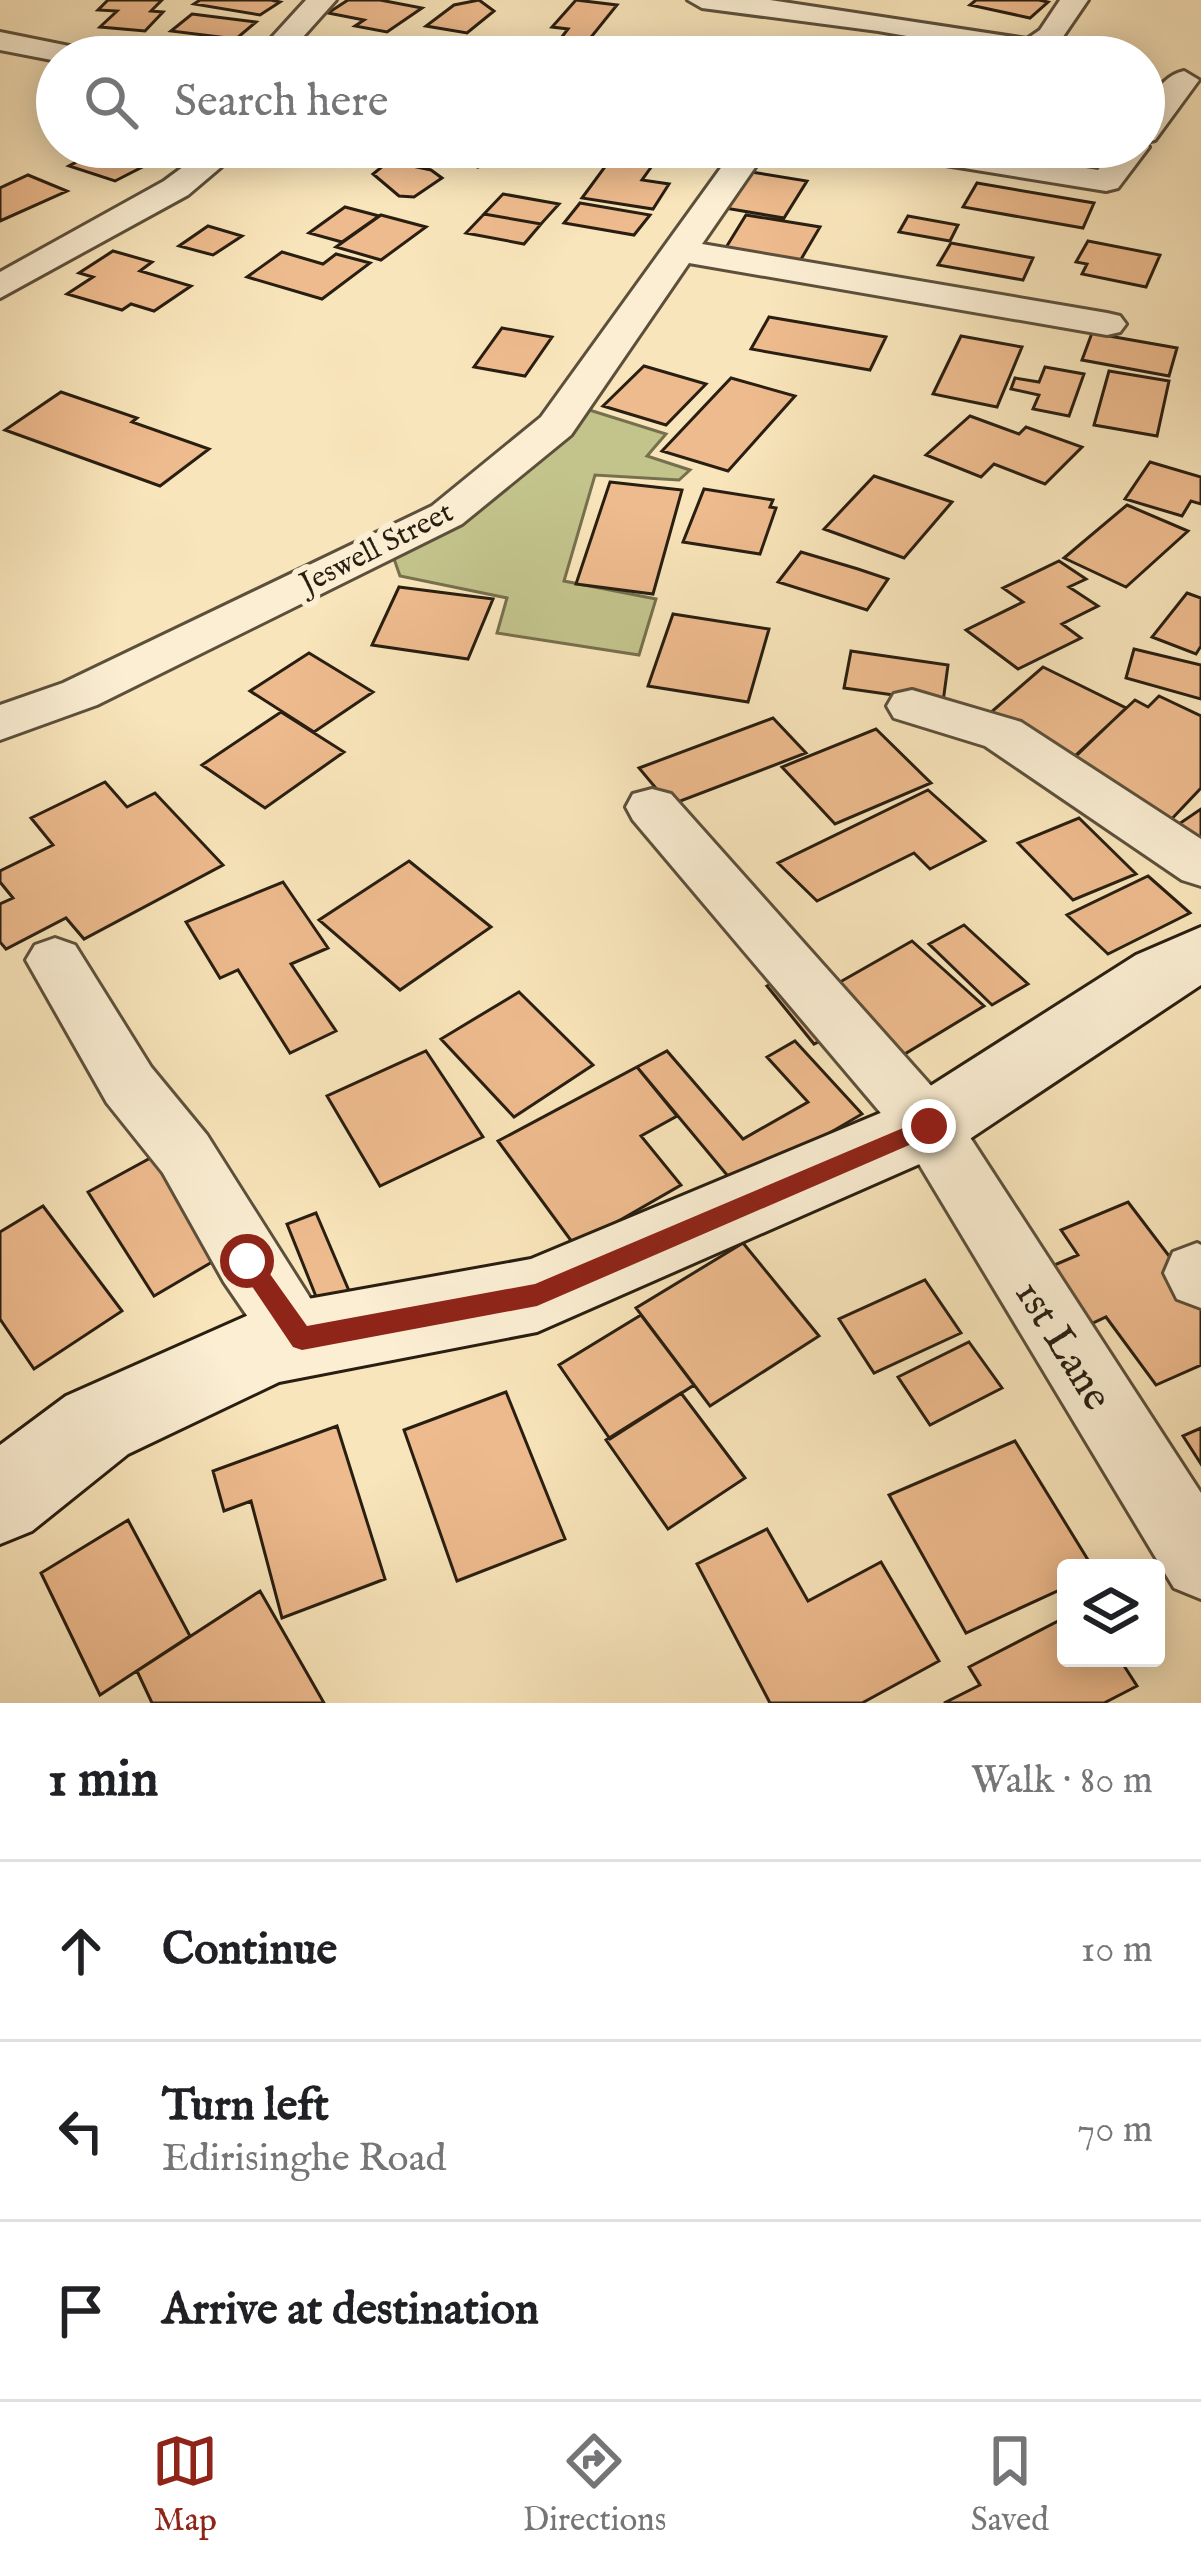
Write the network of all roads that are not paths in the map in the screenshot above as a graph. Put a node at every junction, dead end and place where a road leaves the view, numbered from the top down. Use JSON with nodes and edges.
{"nodes":[{"id":1,"x":322,"y":0,"type":"edge"},
{"id":2,"x":702,"y":0,"type":"edge"},
{"id":3,"x":1074,"y":0,"type":"edge"},
{"id":4,"x":288,"y":36,"type":"edge"},
{"id":5,"x":922,"y":36,"type":"edge"},
{"id":6,"x":1051,"y":36,"type":"edge"},
{"id":7,"x":0,"y":41,"type":"edge"},
{"id":8,"x":36,"y":48,"type":"edge"},
{"id":9,"x":1192,"y":82,"type":"edge"},
{"id":10,"x":1165,"y":111,"type":"edge"},
{"id":11,"x":203,"y":168,"type":"edge"},
{"id":12,"x":739,"y":168,"type":"edge"},
{"id":13,"x":1026,"y":168,"type":"edge"},
{"id":14,"x":1116,"y":168,"type":"edge"},
{"id":15,"x":682,"y":251,"type":"junction"},
{"id":16,"x":0,"y":287,"type":"edge"},
{"id":17,"x":1107,"y":324,"type":"dead end"},
{"id":18,"x":911,"y":706,"type":"dead end"},
{"id":19,"x":0,"y":723,"type":"edge"},
{"id":20,"x":652,"y":807,"type":"dead end"},
{"id":21,"x":1201,"y":866,"type":"edge"},
{"id":22,"x":55,"y":960,"type":"dead end"},
{"id":23,"x":1188,"y":973,"type":"edge"},
{"id":24,"x":929,"y":1126,"type":"junction"},
{"id":25,"x":302,"y":1339,"type":"junction"},
{"id":26,"x":0,"y":1500,"type":"edge"},
{"id":27,"x":1201,"y":1561,"type":"edge"}],
"edges":[{"from":1,"to":4,"type":"street"},
{"from":2,"to":5,"type":"street"},
{"from":3,"to":6,"type":"street"},
{"from":7,"to":8,"type":"street"},
{"from":9,"to":10,"type":"street"},
{"from":11,"to":16,"type":"street"},
{"from":12,"to":15,"type":"street","name":"Jeswell Street"},
{"from":13,"to":14,"type":"street"},
{"from":15,"to":17,"type":"street"},
{"from":15,"to":19,"type":"street","name":"Jeswell Street"},
{"from":18,"to":21,"type":"street"},
{"from":20,"to":24,"type":"street","name":"1st Lane"},
{"from":22,"to":25,"type":"street"},
{"from":23,"to":24,"type":"main road"},
{"from":24,"to":25,"type":"main road"},
{"from":24,"to":27,"type":"street","name":"1st Lane"},
{"from":25,"to":26,"type":"main road"}]}
